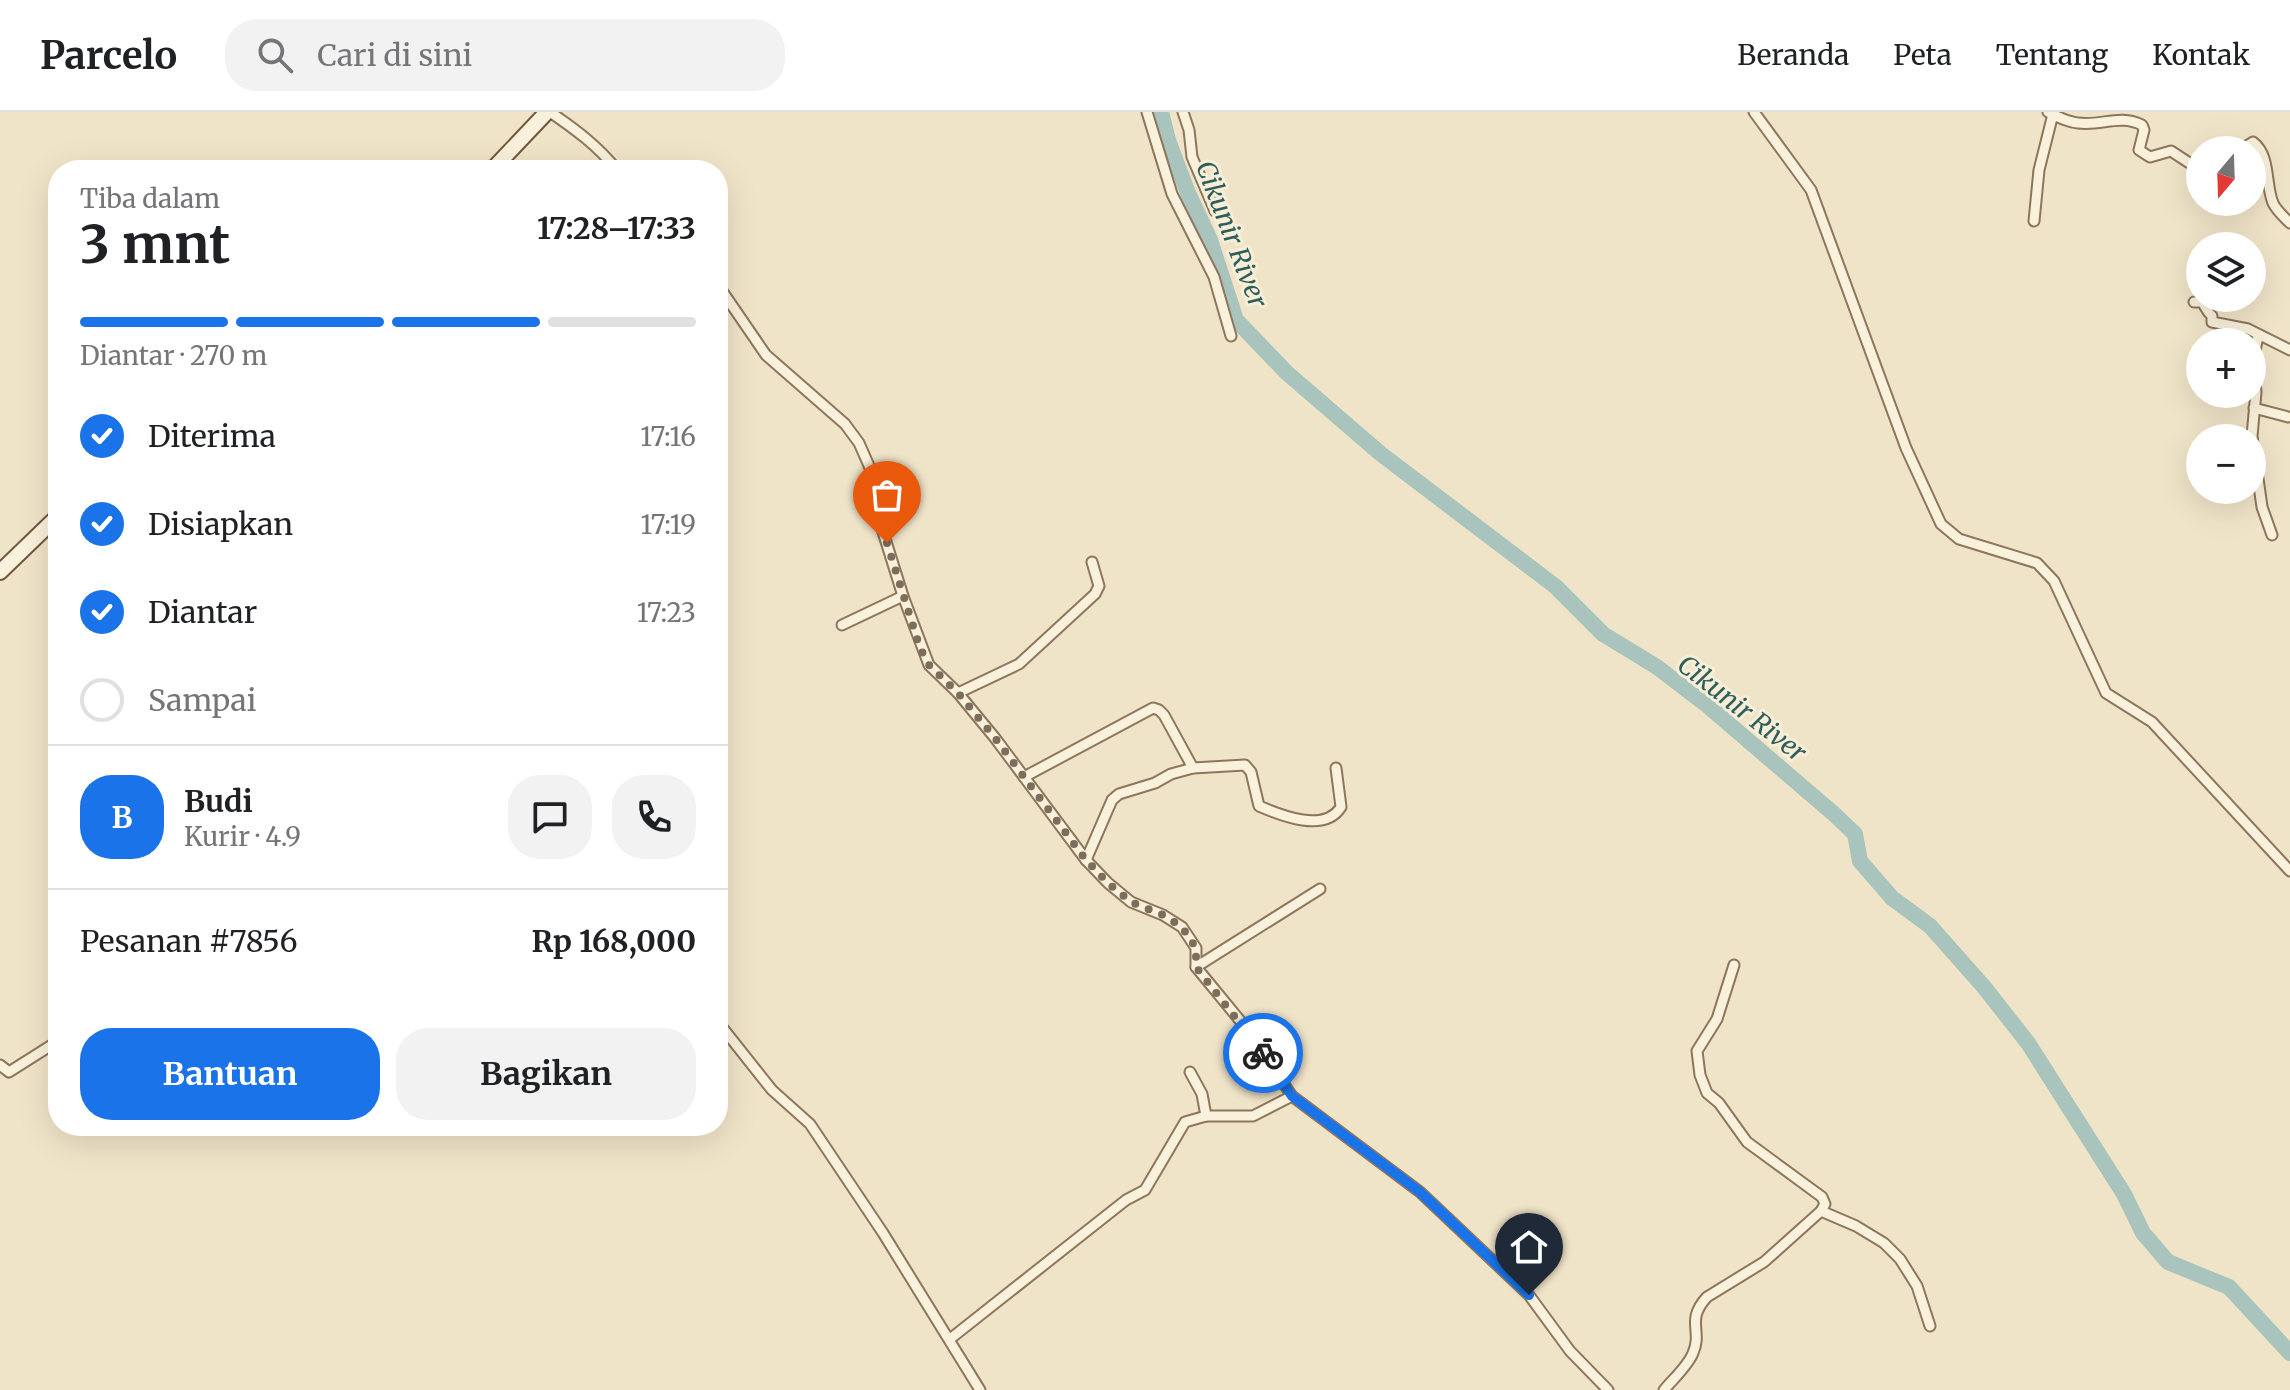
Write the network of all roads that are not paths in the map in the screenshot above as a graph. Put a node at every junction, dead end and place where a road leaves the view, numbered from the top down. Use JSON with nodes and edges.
{"nodes":[{"id":1,"x":548,"y":112,"type":"edge"},
{"id":2,"x":1147,"y":112,"type":"edge"},
{"id":3,"x":1183,"y":112,"type":"edge"},
{"id":4,"x":1754,"y":112,"type":"edge"},
{"id":5,"x":2050,"y":113,"type":"edge"},
{"id":6,"x":502,"y":160,"type":"edge"},
{"id":7,"x":609,"y":160,"type":"edge"},
{"id":8,"x":2186,"y":161,"type":"edge"},
{"id":9,"x":2266,"y":171,"type":"edge"},
{"id":10,"x":1215,"y":211,"type":"dead end"},
{"id":11,"x":2034,"y":221,"type":"dead end"},
{"id":12,"x":2290,"y":223,"type":"edge"},
{"id":13,"x":728,"y":300,"type":"edge"},
{"id":14,"x":2207,"y":312,"type":"edge"},
{"id":15,"x":2243,"y":328,"type":"edge"},
{"id":16,"x":1231,"y":336,"type":"dead end"},
{"id":17,"x":2266,"y":340,"type":"edge"},
{"id":18,"x":2290,"y":350,"type":"edge"},
{"id":19,"x":2254,"y":408,"type":"joint"},
{"id":20,"x":2288,"y":417,"type":"dead end"},
{"id":21,"x":48,"y":526,"type":"edge"},
{"id":22,"x":2272,"y":535,"type":"dead end"},
{"id":23,"x":1092,"y":562,"type":"dead end"},
{"id":24,"x":0,"y":572,"type":"edge"},
{"id":25,"x":903,"y":596,"type":"junction"},
{"id":26,"x":842,"y":625,"type":"dead end"},
{"id":27,"x":958,"y":693,"type":"junction"},
{"id":28,"x":1193,"y":768,"type":"junction"},
{"id":29,"x":1336,"y":768,"type":"dead end"},
{"id":30,"x":1024,"y":777,"type":"junction"},
{"id":31,"x":1086,"y":860,"type":"junction"},
{"id":32,"x":2290,"y":871,"type":"edge"},
{"id":33,"x":1320,"y":889,"type":"dead end"},
{"id":34,"x":1734,"y":965,"type":"dead end"},
{"id":35,"x":1196,"y":967,"type":"junction"},
{"id":36,"x":728,"y":1035,"type":"edge"},
{"id":37,"x":48,"y":1047,"type":"edge"},
{"id":38,"x":0,"y":1065,"type":"edge"},
{"id":39,"x":1190,"y":1072,"type":"dead end"},
{"id":40,"x":1292,"y":1096,"type":"junction"},
{"id":41,"x":1206,"y":1116,"type":"junction"},
{"id":42,"x":1821,"y":1211,"type":"junction"},
{"id":43,"x":1930,"y":1326,"type":"dead end"},
{"id":44,"x":950,"y":1339,"type":"junction"},
{"id":45,"x":980,"y":1390,"type":"edge"},
{"id":46,"x":1608,"y":1390,"type":"edge"},
{"id":47,"x":1664,"y":1390,"type":"edge"}],
"edges":[{"from":1,"to":6,"type":"main road"},
{"from":1,"to":7,"type":"street"},
{"from":2,"to":16,"type":"street"},
{"from":3,"to":10,"type":"street"},
{"from":4,"to":32,"type":"street"},
{"from":5,"to":8,"type":"street"},
{"from":5,"to":11,"type":"street"},
{"from":9,"to":12,"type":"street"},
{"from":13,"to":25,"type":"street"},
{"from":14,"to":15,"type":"street"},
{"from":17,"to":18,"type":"street"},
{"from":19,"to":20,"type":"street"},
{"from":19,"to":22,"type":"street"},
{"from":21,"to":24,"type":"main road"},
{"from":23,"to":27,"type":"street"},
{"from":25,"to":26,"type":"street"},
{"from":25,"to":27,"type":"street"},
{"from":27,"to":30,"type":"street"},
{"from":28,"to":29,"type":"street"},
{"from":28,"to":30,"type":"street"},
{"from":28,"to":31,"type":"street"},
{"from":30,"to":31,"type":"street"},
{"from":31,"to":35,"type":"street"},
{"from":33,"to":35,"type":"street"},
{"from":34,"to":42,"type":"street"},
{"from":35,"to":40,"type":"street"},
{"from":36,"to":44,"type":"street"},
{"from":37,"to":38,"type":"street"},
{"from":39,"to":41,"type":"street"},
{"from":40,"to":41,"type":"street"},
{"from":40,"to":46,"type":"street"},
{"from":41,"to":44,"type":"street"},
{"from":42,"to":43,"type":"street"},
{"from":42,"to":47,"type":"street"},
{"from":44,"to":45,"type":"street"}]}
